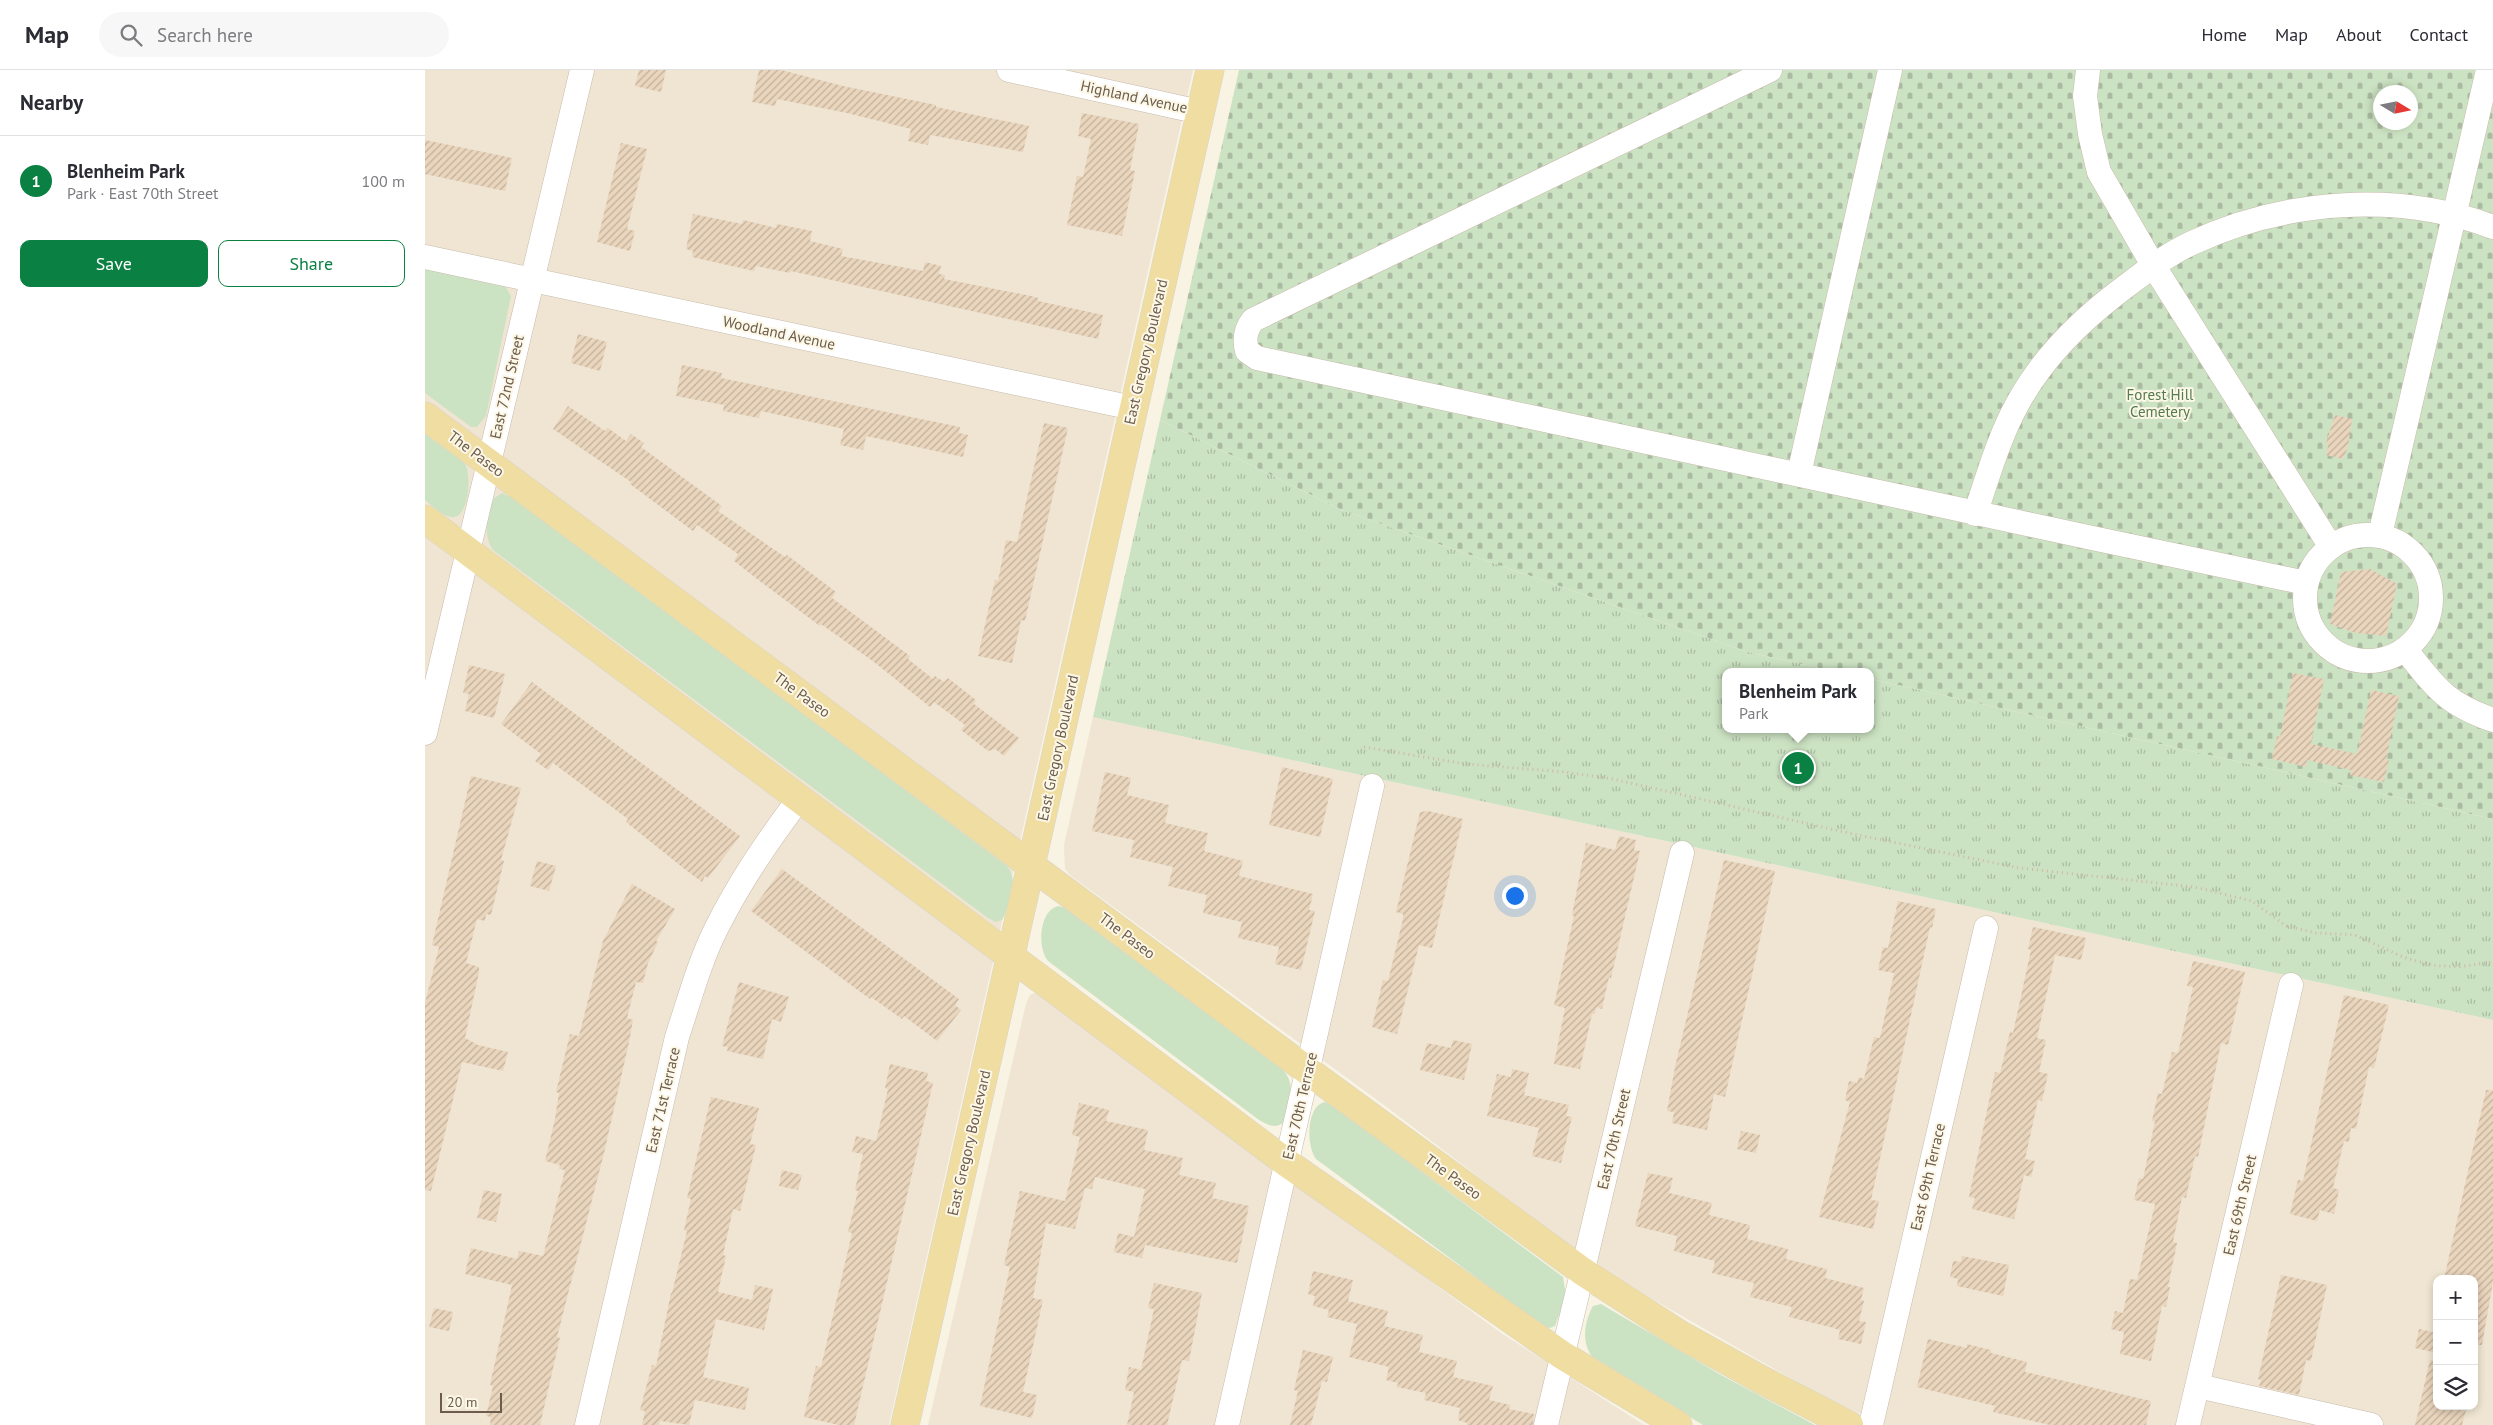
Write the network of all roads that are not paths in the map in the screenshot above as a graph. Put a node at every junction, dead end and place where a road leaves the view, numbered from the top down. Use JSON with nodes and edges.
{"nodes":[{"id":1,"x":582,"y":70,"type":"edge"},
{"id":2,"x":1009,"y":70,"type":"edge"},
{"id":3,"x":1210,"y":70,"type":"edge"},
{"id":4,"x":1771,"y":70,"type":"edge"},
{"id":5,"x":1890,"y":70,"type":"edge"},
{"id":6,"x":2088,"y":70,"type":"edge"},
{"id":7,"x":2488,"y":70,"type":"edge"},
{"id":8,"x":1200,"y":112,"type":"junction"},
{"id":9,"x":2455,"y":215,"type":"junction"},
{"id":10,"x":2493,"y":227,"type":"edge"},
{"id":11,"x":425,"y":257,"type":"edge"},
{"id":12,"x":2153,"y":265,"type":"junction"},
{"id":13,"x":532,"y":280,"type":"junction"},
{"id":14,"x":1133,"y":408,"type":"junction"},
{"id":15,"x":425,"y":416,"type":"edge"},
{"id":16,"x":489,"y":463,"type":"junction"},
{"id":17,"x":1799,"y":474,"type":"junction"},
{"id":18,"x":1975,"y":514,"type":"junction"},
{"id":19,"x":425,"y":519,"type":"edge"},
{"id":20,"x":2380,"y":535,"type":"junction"},
{"id":21,"x":2331,"y":547,"type":"junction"},
{"id":22,"x":467,"y":551,"type":"junction"},
{"id":23,"x":2306,"y":583,"type":"junction"},
{"id":24,"x":2405,"y":649,"type":"junction"},
{"id":25,"x":2493,"y":720,"type":"edge"},
{"id":26,"x":425,"y":733,"type":"edge"},
{"id":27,"x":1372,"y":786,"type":"dead end"},
{"id":28,"x":799,"y":799,"type":"junction"},
{"id":29,"x":1682,"y":853,"type":"dead end"},
{"id":30,"x":1032,"y":865,"type":"junction"},
{"id":31,"x":1986,"y":928,"type":"dead end"},
{"id":32,"x":1011,"y":958,"type":"junction"},
{"id":33,"x":2291,"y":985,"type":"dead end"},
{"id":34,"x":1308,"y":1071,"type":"junction"},
{"id":35,"x":1287,"y":1163,"type":"junction"},
{"id":36,"x":1582,"y":1271,"type":"junction"},
{"id":37,"x":1562,"y":1355,"type":"junction"},
{"id":38,"x":2198,"y":1386,"type":"junction"},
{"id":39,"x":587,"y":1425,"type":"edge"},
{"id":40,"x":905,"y":1425,"type":"edge"},
{"id":41,"x":1227,"y":1425,"type":"edge"},
{"id":42,"x":1547,"y":1425,"type":"edge"},
{"id":43,"x":1679,"y":1425,"type":"edge"},
{"id":44,"x":1849,"y":1425,"type":"edge"},
{"id":45,"x":1871,"y":1425,"type":"edge"},
{"id":46,"x":2189,"y":1425,"type":"edge"},
{"id":47,"x":2371,"y":1425,"type":"edge"}],
"edges":[{"from":1,"to":13,"type":"street","name":"East 72nd Street"},
{"from":2,"to":8,"type":"street","name":"Highland Avenue"},
{"from":3,"to":8,"type":"main road","name":"East Gregory Boulevard"},
{"from":4,"to":17,"type":"street"},
{"from":5,"to":17,"type":"street"},
{"from":6,"to":12,"type":"street"},
{"from":7,"to":9,"type":"street"},
{"from":8,"to":14,"type":"main road","name":"East Gregory Boulevard"},
{"from":9,"to":10,"type":"street"},
{"from":9,"to":12,"type":"street"},
{"from":9,"to":20,"type":"street"},
{"from":11,"to":13,"type":"street","name":"Woodland Avenue"},
{"from":12,"to":18,"type":"street"},
{"from":12,"to":21,"type":"street"},
{"from":13,"to":14,"type":"street","name":"Woodland Avenue"},
{"from":13,"to":16,"type":"street","name":"East 72nd Street"},
{"from":14,"to":30,"type":"main road","name":"East Gregory Boulevard"},
{"from":15,"to":16,"type":"main road","name":"The Paseo"},
{"from":16,"to":22,"type":"street","name":"East 72nd Street"},
{"from":16,"to":30,"type":"main road","name":"The Paseo"},
{"from":17,"to":18,"type":"street"},
{"from":18,"to":23,"type":"street"},
{"from":19,"to":22,"type":"main road"},
{"from":20,"to":21,"type":"street"},
{"from":20,"to":24,"type":"street"},
{"from":21,"to":23,"type":"street"},
{"from":22,"to":26,"type":"street","name":"East 72nd Street"},
{"from":22,"to":28,"type":"main road"},
{"from":23,"to":24,"type":"street"},
{"from":24,"to":25,"type":"street"},
{"from":27,"to":34,"type":"street","name":"East 70th Terrace"},
{"from":28,"to":32,"type":"main road"},
{"from":28,"to":39,"type":"street","name":"East 71st Terrace"},
{"from":29,"to":36,"type":"street","name":"East 70th Street"},
{"from":30,"to":32,"type":"main road","name":"East Gregory Boulevard"},
{"from":30,"to":34,"type":"main road","name":"The Paseo"},
{"from":31,"to":45,"type":"street","name":"East 69th Terrace"},
{"from":32,"to":35,"type":"main road"},
{"from":32,"to":40,"type":"main road","name":"East Gregory Boulevard"},
{"from":33,"to":38,"type":"street","name":"East 69th Street"},
{"from":34,"to":35,"type":"street","name":"East 70th Terrace"},
{"from":34,"to":36,"type":"main road","name":"The Paseo"},
{"from":35,"to":37,"type":"main road"},
{"from":35,"to":41,"type":"street","name":"East 70th Terrace"},
{"from":36,"to":37,"type":"street","name":"East 70th Street"},
{"from":36,"to":44,"type":"main road","name":"The Paseo"},
{"from":37,"to":42,"type":"street","name":"East 70th Street"},
{"from":37,"to":43,"type":"main road"},
{"from":38,"to":46,"type":"street","name":"East 69th Street"},
{"from":38,"to":47,"type":"street"}]}
